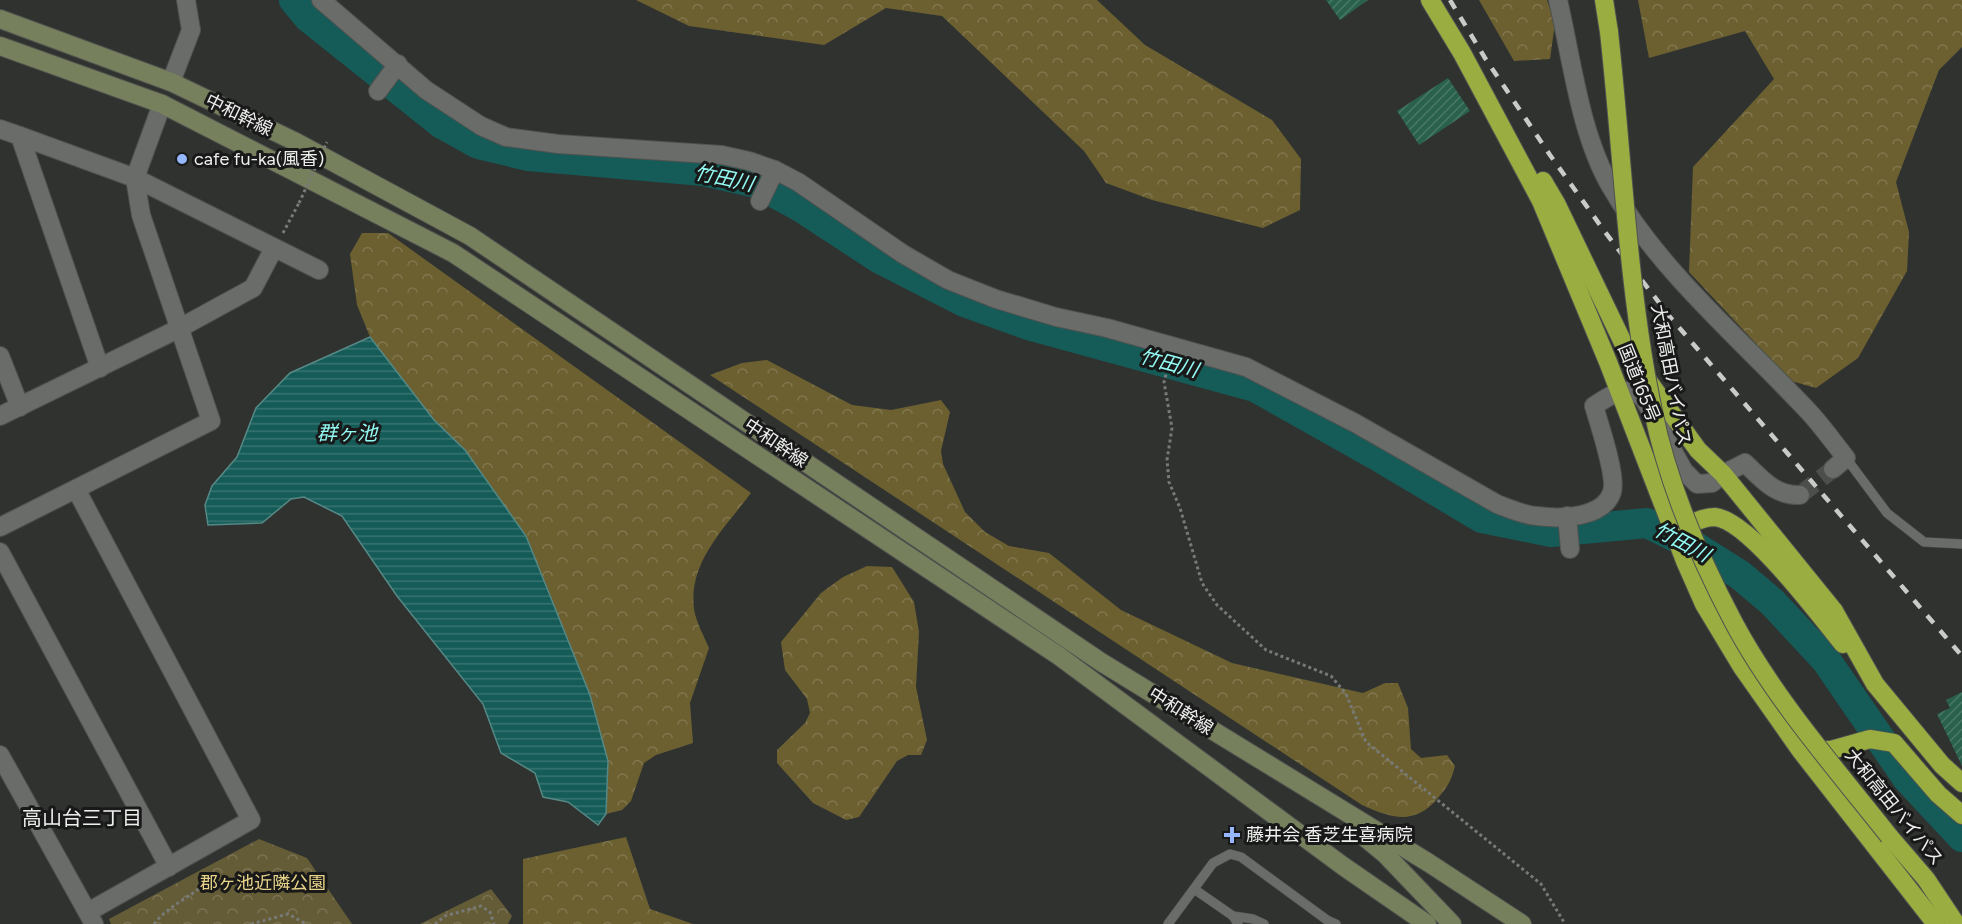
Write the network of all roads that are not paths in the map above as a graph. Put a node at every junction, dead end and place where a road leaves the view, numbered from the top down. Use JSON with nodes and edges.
{"nodes":[{"id":1,"x":186,"y":0,"type":"edge"},
{"id":2,"x":321,"y":0,"type":"edge"},
{"id":3,"x":1430,"y":0,"type":"edge"},
{"id":4,"x":1558,"y":0,"type":"edge"},
{"id":5,"x":1604,"y":0,"type":"edge"},
{"id":6,"x":0,"y":19,"type":"edge"},
{"id":7,"x":0,"y":45,"type":"edge"},
{"id":8,"x":1462,"y":53,"type":"junction"},
{"id":9,"x":398,"y":64,"type":"junction"},
{"id":10,"x":171,"y":82,"type":"junction"},
{"id":11,"x":378,"y":91,"type":"dead end"},
{"id":12,"x":162,"y":104,"type":"junction"},
{"id":13,"x":0,"y":129,"type":"edge"},
{"id":14,"x":20,"y":136,"type":"junction"},
{"id":15,"x":775,"y":170,"type":"junction"},
{"id":16,"x":135,"y":178,"type":"junction"},
{"id":17,"x":760,"y":201,"type":"dead end"},
{"id":18,"x":274,"y":248,"type":"junction"},
{"id":19,"x":319,"y":270,"type":"dead end"},
{"id":20,"x":178,"y":329,"type":"junction"},
{"id":21,"x":0,"y":356,"type":"edge"},
{"id":22,"x":100,"y":368,"type":"junction"},
{"id":23,"x":1620,"y":391,"type":"junction"},
{"id":24,"x":20,"y":407,"type":"junction"},
{"id":25,"x":0,"y":416,"type":"edge"},
{"id":26,"x":1839,"y":464,"type":"joint"},
{"id":27,"x":1723,"y":474,"type":"junction"},
{"id":28,"x":76,"y":489,"type":"junction"},
{"id":29,"x":1800,"y":495,"type":"dead end"},
{"id":30,"x":1567,"y":516,"type":"junction"},
{"id":31,"x":0,"y":527,"type":"edge"},
{"id":32,"x":1962,"y":544,"type":"edge"},
{"id":33,"x":1570,"y":549,"type":"dead end"},
{"id":34,"x":0,"y":552,"type":"edge"},
{"id":35,"x":1684,"y":561,"type":"junction"},
{"id":36,"x":1875,"y":684,"type":"junction"},
{"id":37,"x":1801,"y":751,"type":"junction"},
{"id":38,"x":0,"y":755,"type":"edge"},
{"id":39,"x":1962,"y":783,"type":"edge"},
{"id":40,"x":1338,"y":808,"type":"junction"},
{"id":41,"x":1962,"y":814,"type":"edge"},
{"id":42,"x":169,"y":867,"type":"junction"},
{"id":43,"x":1926,"y":879,"type":"junction"},
{"id":44,"x":1194,"y":889,"type":"junction"},
{"id":45,"x":1962,"y":910,"type":"edge"},
{"id":46,"x":91,"y":918,"type":"edge"},
{"id":47,"x":1235,"y":920,"type":"edge"},
{"id":48,"x":1168,"y":924,"type":"edge"},
{"id":49,"x":1264,"y":924,"type":"edge"},
{"id":50,"x":1336,"y":924,"type":"edge"},
{"id":51,"x":1427,"y":924,"type":"edge"},
{"id":52,"x":1452,"y":924,"type":"edge"},
{"id":53,"x":1522,"y":924,"type":"edge"},
{"id":54,"x":1936,"y":924,"type":"edge"},
{"id":55,"x":1956,"y":924,"type":"edge"}],
"edges":[{"from":1,"to":10,"type":"street"},
{"from":2,"to":9,"type":"street"},
{"from":3,"to":8,"type":"highway","name":"国道165号"},
{"from":4,"to":26,"type":"street"},
{"from":5,"to":43,"type":"highway","name":"大和高田バイパス","bridge":true},
{"from":6,"to":10,"type":"main road","name":"中和幹線"},
{"from":7,"to":12,"type":"main road","name":"中和幹線"},
{"from":8,"to":23,"type":"highway","name":"国道165号"},
{"from":8,"to":27,"type":"highway","name":"国道165号"},
{"from":9,"to":11,"type":"street"},
{"from":9,"to":15,"type":"street"},
{"from":10,"to":40,"type":"main road","name":"中和幹線"},
{"from":12,"to":16,"type":"street"},
{"from":12,"to":51,"type":"main road","name":"中和幹線"},
{"from":13,"to":14,"type":"street"},
{"from":14,"to":16,"type":"street"},
{"from":14,"to":22,"type":"street"},
{"from":15,"to":17,"type":"street"},
{"from":15,"to":30,"type":"street"},
{"from":16,"to":18,"type":"street"},
{"from":16,"to":20,"type":"street"},
{"from":18,"to":19,"type":"street"},
{"from":18,"to":20,"type":"street"},
{"from":20,"to":22,"type":"street"},
{"from":20,"to":28,"type":"street"},
{"from":21,"to":24,"type":"street"},
{"from":22,"to":24,"type":"street"},
{"from":23,"to":27,"type":"street"},
{"from":23,"to":30,"type":"street"},
{"from":23,"to":35,"type":"highway","name":"国道165号"},
{"from":24,"to":25,"type":"street"},
{"from":26,"to":32,"type":"lane"},
{"from":27,"to":29,"type":"street"},
{"from":27,"to":36,"type":"highway","name":"国道165号"},
{"from":28,"to":31,"type":"street"},
{"from":28,"to":42,"type":"street"},
{"from":30,"to":33,"type":"street"},
{"from":34,"to":42,"type":"street"},
{"from":35,"to":36,"type":"highway"},
{"from":35,"to":37,"type":"highway","name":"国道165号"},
{"from":36,"to":39,"type":"highway","name":"国道165号"},
{"from":37,"to":41,"type":"highway"},
{"from":37,"to":54,"type":"highway","name":"国道165号"},
{"from":38,"to":46,"type":"street"},
{"from":40,"to":52,"type":"main road"},
{"from":40,"to":53,"type":"main road","name":"中和幹線"},
{"from":42,"to":46,"type":"street"},
{"from":43,"to":45,"type":"highway"},
{"from":43,"to":55,"type":"highway","name":"大和高田バイパス"},
{"from":44,"to":47,"type":"lane"},
{"from":44,"to":48,"type":"lane"},
{"from":44,"to":50,"type":"lane"},
{"from":47,"to":49,"type":"lane"}]}
